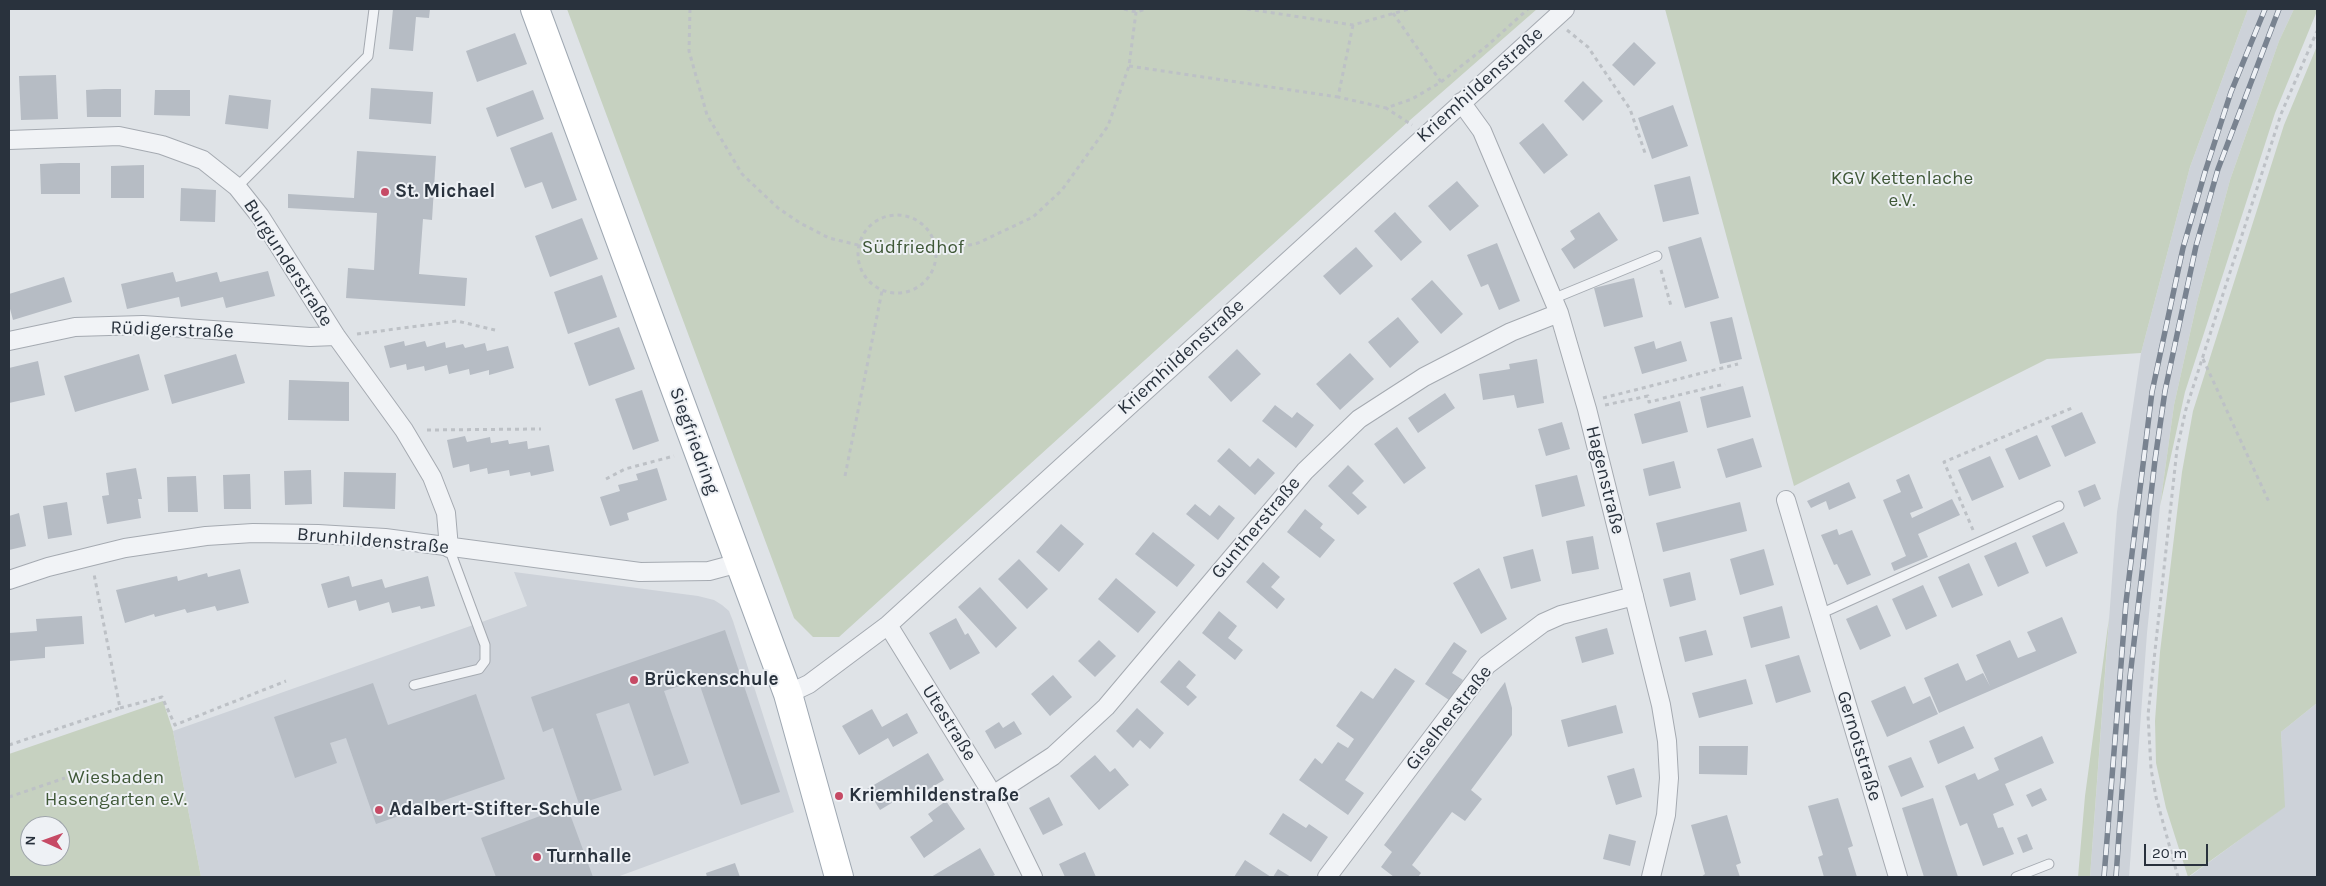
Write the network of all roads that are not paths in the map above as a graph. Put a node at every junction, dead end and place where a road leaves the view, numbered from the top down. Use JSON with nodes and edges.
{"nodes":[{"id":1,"x":374,"y":9,"type":"edge"},
{"id":2,"x":535,"y":9,"type":"edge"},
{"id":3,"x":1559,"y":14,"type":"edge"},
{"id":4,"x":1461,"y":102,"type":"junction"},
{"id":5,"x":9,"y":140,"type":"edge"},
{"id":6,"x":237,"y":186,"type":"junction"},
{"id":7,"x":1657,"y":256,"type":"road end"},
{"id":8,"x":1557,"y":306,"type":"junction"},
{"id":9,"x":336,"y":336,"type":"junction"},
{"id":10,"x":9,"y":341,"type":"edge"},
{"id":11,"x":1786,"y":500,"type":"dead end"},
{"id":12,"x":2059,"y":506,"type":"dead end"},
{"id":13,"x":449,"y":548,"type":"junction"},
{"id":14,"x":740,"y":563,"type":"junction"},
{"id":15,"x":9,"y":580,"type":"edge"},
{"id":16,"x":1634,"y":596,"type":"junction"},
{"id":17,"x":1820,"y":614,"type":"junction"},
{"id":18,"x":888,"y":625,"type":"junction"},
{"id":19,"x":414,"y":685,"type":"dead end"},
{"id":20,"x":788,"y":694,"type":"junction"},
{"id":21,"x":993,"y":795,"type":"junction"},
{"id":22,"x":2049,"y":864,"type":"dead end"},
{"id":23,"x":840,"y":877,"type":"edge"},
{"id":24,"x":1033,"y":877,"type":"edge"},
{"id":25,"x":1327,"y":877,"type":"edge"},
{"id":26,"x":1651,"y":877,"type":"edge"},
{"id":27,"x":1898,"y":877,"type":"edge"},
{"id":28,"x":2016,"y":877,"type":"edge"}],
"edges":[{"from":1,"to":6,"type":"lane"},
{"from":2,"to":14,"type":"main road","name":"Siegfriedring"},
{"from":3,"to":4,"type":"street","name":"Kriemhildenstraße"},
{"from":4,"to":8,"type":"street","name":"Hagenstraße"},
{"from":4,"to":18,"type":"street","name":"Kriemhildenstraße"},
{"from":5,"to":6,"type":"street","name":"Burgunderstraße"},
{"from":6,"to":9,"type":"street","name":"Burgunderstraße"},
{"from":7,"to":8,"type":"lane"},
{"from":8,"to":16,"type":"street","name":"Hagenstraße"},
{"from":8,"to":21,"type":"street","name":"Guntherstraße"},
{"from":9,"to":10,"type":"street","name":"Rüdigerstraße"},
{"from":9,"to":13,"type":"street","name":"Burgunderstraße"},
{"from":11,"to":17,"type":"street","name":"Gernotstraße"},
{"from":12,"to":17,"type":"lane"},
{"from":13,"to":14,"type":"street","name":"Brunhildenstraße"},
{"from":13,"to":15,"type":"street","name":"Brunhildenstraße"},
{"from":13,"to":19,"type":"lane"},
{"from":14,"to":20,"type":"main road","name":"Siegfriedring"},
{"from":16,"to":25,"type":"street","name":"Giselherstraße"},
{"from":16,"to":26,"type":"street","name":"Hagenstraße"},
{"from":17,"to":27,"type":"street","name":"Gernotstraße"},
{"from":18,"to":20,"type":"street","name":"Kriemhildenstraße"},
{"from":18,"to":21,"type":"street","name":"Utestraße"},
{"from":20,"to":23,"type":"main road","name":"Siegfriedring"},
{"from":21,"to":24,"type":"street","name":"Utestraße"},
{"from":22,"to":28,"type":"lane"}]}
